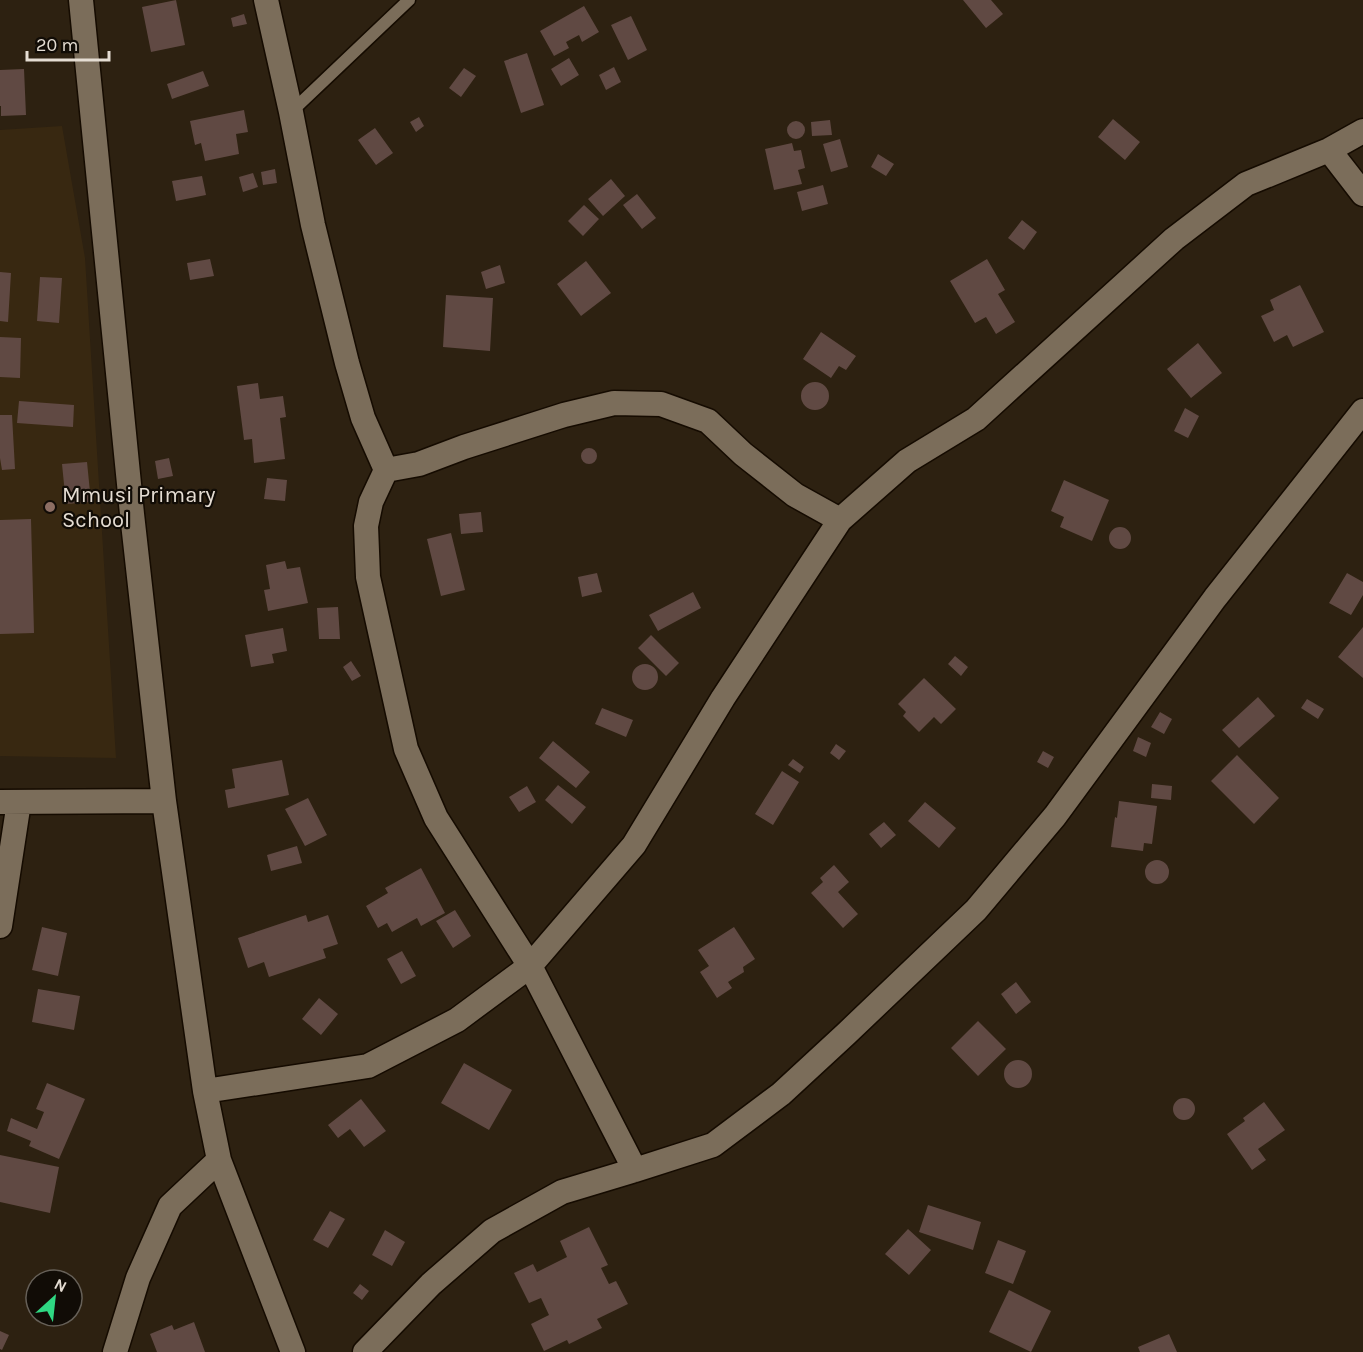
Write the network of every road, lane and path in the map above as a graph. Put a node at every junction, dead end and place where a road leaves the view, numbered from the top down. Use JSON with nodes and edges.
{"nodes":[{"id":1,"x":81,"y":0,"type":"edge"},
{"id":2,"x":266,"y":0,"type":"edge"},
{"id":3,"x":409,"y":0,"type":"edge"},
{"id":4,"x":291,"y":112,"type":"junction"},
{"id":5,"x":1363,"y":131,"type":"edge"},
{"id":6,"x":1329,"y":150,"type":"junction"},
{"id":7,"x":1363,"y":194,"type":"edge"},
{"id":8,"x":1363,"y":411,"type":"edge"},
{"id":9,"x":386,"y":470,"type":"junction"},
{"id":10,"x":840,"y":520,"type":"junction"},
{"id":11,"x":164,"y":801,"type":"junction"},
{"id":12,"x":9,"y":802,"type":"edge"},
{"id":13,"x":0,"y":926,"type":"edge"},
{"id":14,"x":530,"y":966,"type":"junction"},
{"id":15,"x":204,"y":1090,"type":"junction"},
{"id":16,"x":219,"y":1160,"type":"junction"},
{"id":17,"x":635,"y":1170,"type":"junction"},
{"id":18,"x":115,"y":1352,"type":"edge"},
{"id":19,"x":293,"y":1352,"type":"edge"},
{"id":20,"x":365,"y":1352,"type":"edge"}],
"edges":[{"from":1,"to":11,"type":"street"},
{"from":2,"to":4,"type":"street"},
{"from":3,"to":4,"type":"lane"},
{"from":4,"to":9,"type":"street"},
{"from":5,"to":6,"type":"street"},
{"from":6,"to":7,"type":"street"},
{"from":6,"to":10,"type":"street"},
{"from":8,"to":17,"type":"street"},
{"from":9,"to":10,"type":"street"},
{"from":9,"to":14,"type":"street"},
{"from":10,"to":14,"type":"street"},
{"from":11,"to":12,"type":"street"},
{"from":11,"to":15,"type":"street"},
{"from":12,"to":13,"type":"street"},
{"from":14,"to":15,"type":"street"},
{"from":14,"to":17,"type":"street"},
{"from":15,"to":16,"type":"street"},
{"from":16,"to":18,"type":"street"},
{"from":16,"to":19,"type":"street"},
{"from":17,"to":20,"type":"street"}]}
